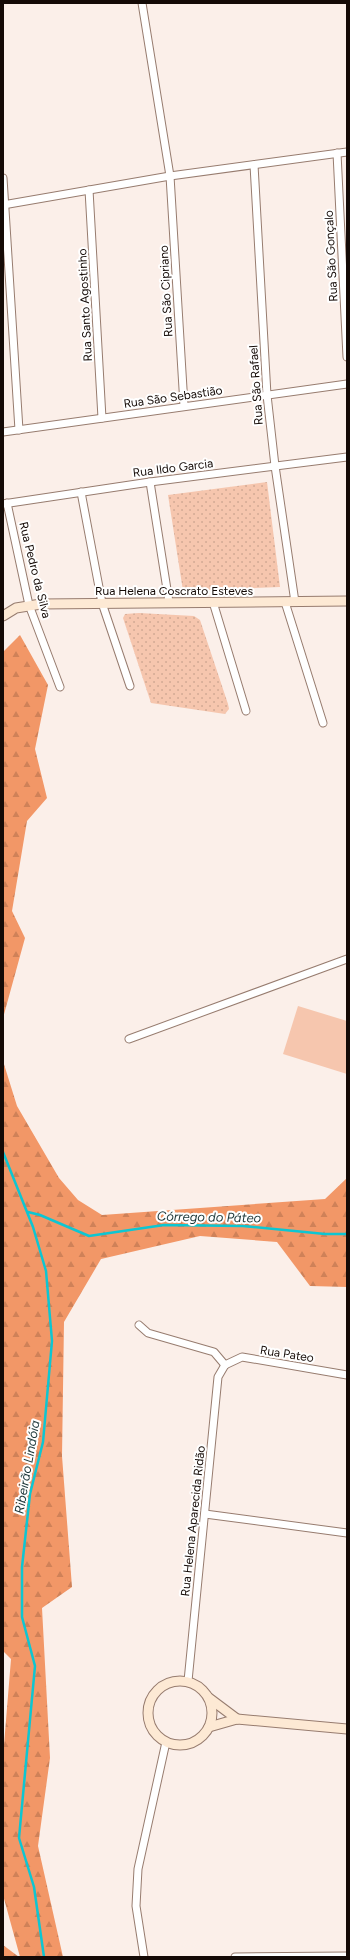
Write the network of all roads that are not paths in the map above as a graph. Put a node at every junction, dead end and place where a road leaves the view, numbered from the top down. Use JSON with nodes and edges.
{"nodes":[{"id":1,"x":142,"y":3,"type":"edge"},
{"id":2,"x":347,"y":152,"type":"edge"},
{"id":3,"x":337,"y":153,"type":"junction"},
{"id":4,"x":254,"y":165,"type":"junction"},
{"id":5,"x":170,"y":176,"type":"junction"},
{"id":6,"x":3,"y":178,"type":"edge"},
{"id":7,"x":90,"y":190,"type":"junction"},
{"id":8,"x":4,"y":205,"type":"edge"},
{"id":9,"x":347,"y":357,"type":"edge"},
{"id":10,"x":347,"y":384,"type":"edge"},
{"id":11,"x":267,"y":396,"type":"junction"},
{"id":12,"x":184,"y":406,"type":"junction"},
{"id":13,"x":102,"y":418,"type":"junction"},
{"id":14,"x":19,"y":430,"type":"junction"},
{"id":15,"x":3,"y":432,"type":"edge"},
{"id":16,"x":347,"y":457,"type":"edge"},
{"id":17,"x":275,"y":466,"type":"junction"},
{"id":18,"x":150,"y":482,"type":"junction"},
{"id":19,"x":81,"y":492,"type":"junction"},
{"id":20,"x":5,"y":503,"type":"edge"},
{"id":21,"x":347,"y":601,"type":"edge"},
{"id":22,"x":169,"y":602,"type":"junction"},
{"id":23,"x":213,"y":602,"type":"junction"},
{"id":24,"x":285,"y":602,"type":"junction"},
{"id":25,"x":295,"y":602,"type":"junction"},
{"id":26,"x":102,"y":603,"type":"junction"},
{"id":27,"x":29,"y":605,"type":"junction"},
{"id":28,"x":3,"y":616,"type":"edge"},
{"id":29,"x":130,"y":686,"type":"dead end"},
{"id":30,"x":60,"y":687,"type":"dead end"},
{"id":31,"x":246,"y":711,"type":"dead end"},
{"id":32,"x":323,"y":723,"type":"dead end"},
{"id":33,"x":347,"y":959,"type":"edge"},
{"id":34,"x":129,"y":1039,"type":"dead end"},
{"id":35,"x":138,"y":1325,"type":"dead end"},
{"id":36,"x":225,"y":1365,"type":"junction"},
{"id":37,"x":347,"y":1375,"type":"edge"},
{"id":38,"x":205,"y":1514,"type":"junction"},
{"id":39,"x":347,"y":1533,"type":"edge"},
{"id":40,"x":188,"y":1682,"type":"junction"},
{"id":41,"x":209,"y":1698,"type":"junction"},
{"id":42,"x":237,"y":1719,"type":"junction"},
{"id":43,"x":209,"y":1727,"type":"junction"},
{"id":44,"x":347,"y":1730,"type":"edge"},
{"id":45,"x":166,"y":1742,"type":"junction"},
{"id":46,"x":347,"y":1956,"type":"edge"},
{"id":47,"x":144,"y":1957,"type":"edge"},
{"id":48,"x":235,"y":1957,"type":"edge"}],
"edges":[{"from":1,"to":5,"type":"street","name":"Rua São Cipriano"},
{"from":2,"to":3,"type":"street"},
{"from":3,"to":4,"type":"street"},
{"from":3,"to":9,"type":"street","name":"Rua São Gonçalo"},
{"from":4,"to":5,"type":"street"},
{"from":4,"to":11,"type":"street","name":"Rua São Rafael"},
{"from":5,"to":7,"type":"street"},
{"from":5,"to":12,"type":"street","name":"Rua São Cipriano"},
{"from":6,"to":8,"type":"street"},
{"from":7,"to":8,"type":"street"},
{"from":7,"to":13,"type":"street","name":"Rua Santo Agostinho"},
{"from":8,"to":14,"type":"street"},
{"from":10,"to":11,"type":"street","name":"Rua São Sebastião"},
{"from":11,"to":12,"type":"street","name":"Rua São Sebastião"},
{"from":11,"to":17,"type":"street","name":"Rua São Rafael"},
{"from":12,"to":13,"type":"street","name":"Rua São Sebastião"},
{"from":13,"to":14,"type":"street","name":"Rua São Sebastião"},
{"from":14,"to":15,"type":"street","name":"Rua São Sebastião"},
{"from":16,"to":17,"type":"street","name":"Rua Ildo Garcia"},
{"from":17,"to":18,"type":"street","name":"Rua Ildo Garcia"},
{"from":17,"to":25,"type":"street","name":"Rua São Rafael"},
{"from":18,"to":19,"type":"street","name":"Rua Ildo Garcia"},
{"from":18,"to":22,"type":"street"},
{"from":19,"to":20,"type":"street","name":"Rua Ildo Garcia"},
{"from":19,"to":26,"type":"street"},
{"from":20,"to":27,"type":"street","name":"Rua Pedro da Silva"},
{"from":21,"to":25,"type":"street","name":"Rua Helena Coscrato Esteves"},
{"from":22,"to":23,"type":"street","name":"Rua Helena Coscrato Esteves"},
{"from":22,"to":26,"type":"street","name":"Rua Helena Coscrato Esteves"},
{"from":23,"to":24,"type":"street","name":"Rua Helena Coscrato Esteves"},
{"from":23,"to":31,"type":"street"},
{"from":24,"to":25,"type":"street","name":"Rua Helena Coscrato Esteves"},
{"from":24,"to":32,"type":"street"},
{"from":26,"to":27,"type":"street","name":"Rua Helena Coscrato Esteves"},
{"from":26,"to":29,"type":"street"},
{"from":27,"to":28,"type":"street","name":"Rua Helena Coscrato Esteves"},
{"from":27,"to":30,"type":"street","name":"Rua Pedro da Silva"},
{"from":33,"to":34,"type":"street"},
{"from":35,"to":36,"type":"street"},
{"from":36,"to":37,"type":"street","name":"Rua Pateo"},
{"from":36,"to":38,"type":"street","name":"Rua Helena Aparecida Ridão"},
{"from":38,"to":39,"type":"street"},
{"from":38,"to":40,"type":"street","name":"Rua Helena Aparecida Ridão"},
{"from":40,"to":41,"type":"street"},
{"from":40,"to":45,"type":"street"},
{"from":41,"to":42,"type":"street"},
{"from":41,"to":43,"type":"street"},
{"from":42,"to":43,"type":"street"},
{"from":42,"to":44,"type":"street"},
{"from":43,"to":45,"type":"street"},
{"from":45,"to":47,"type":"street"},
{"from":46,"to":48,"type":"street"}]}
